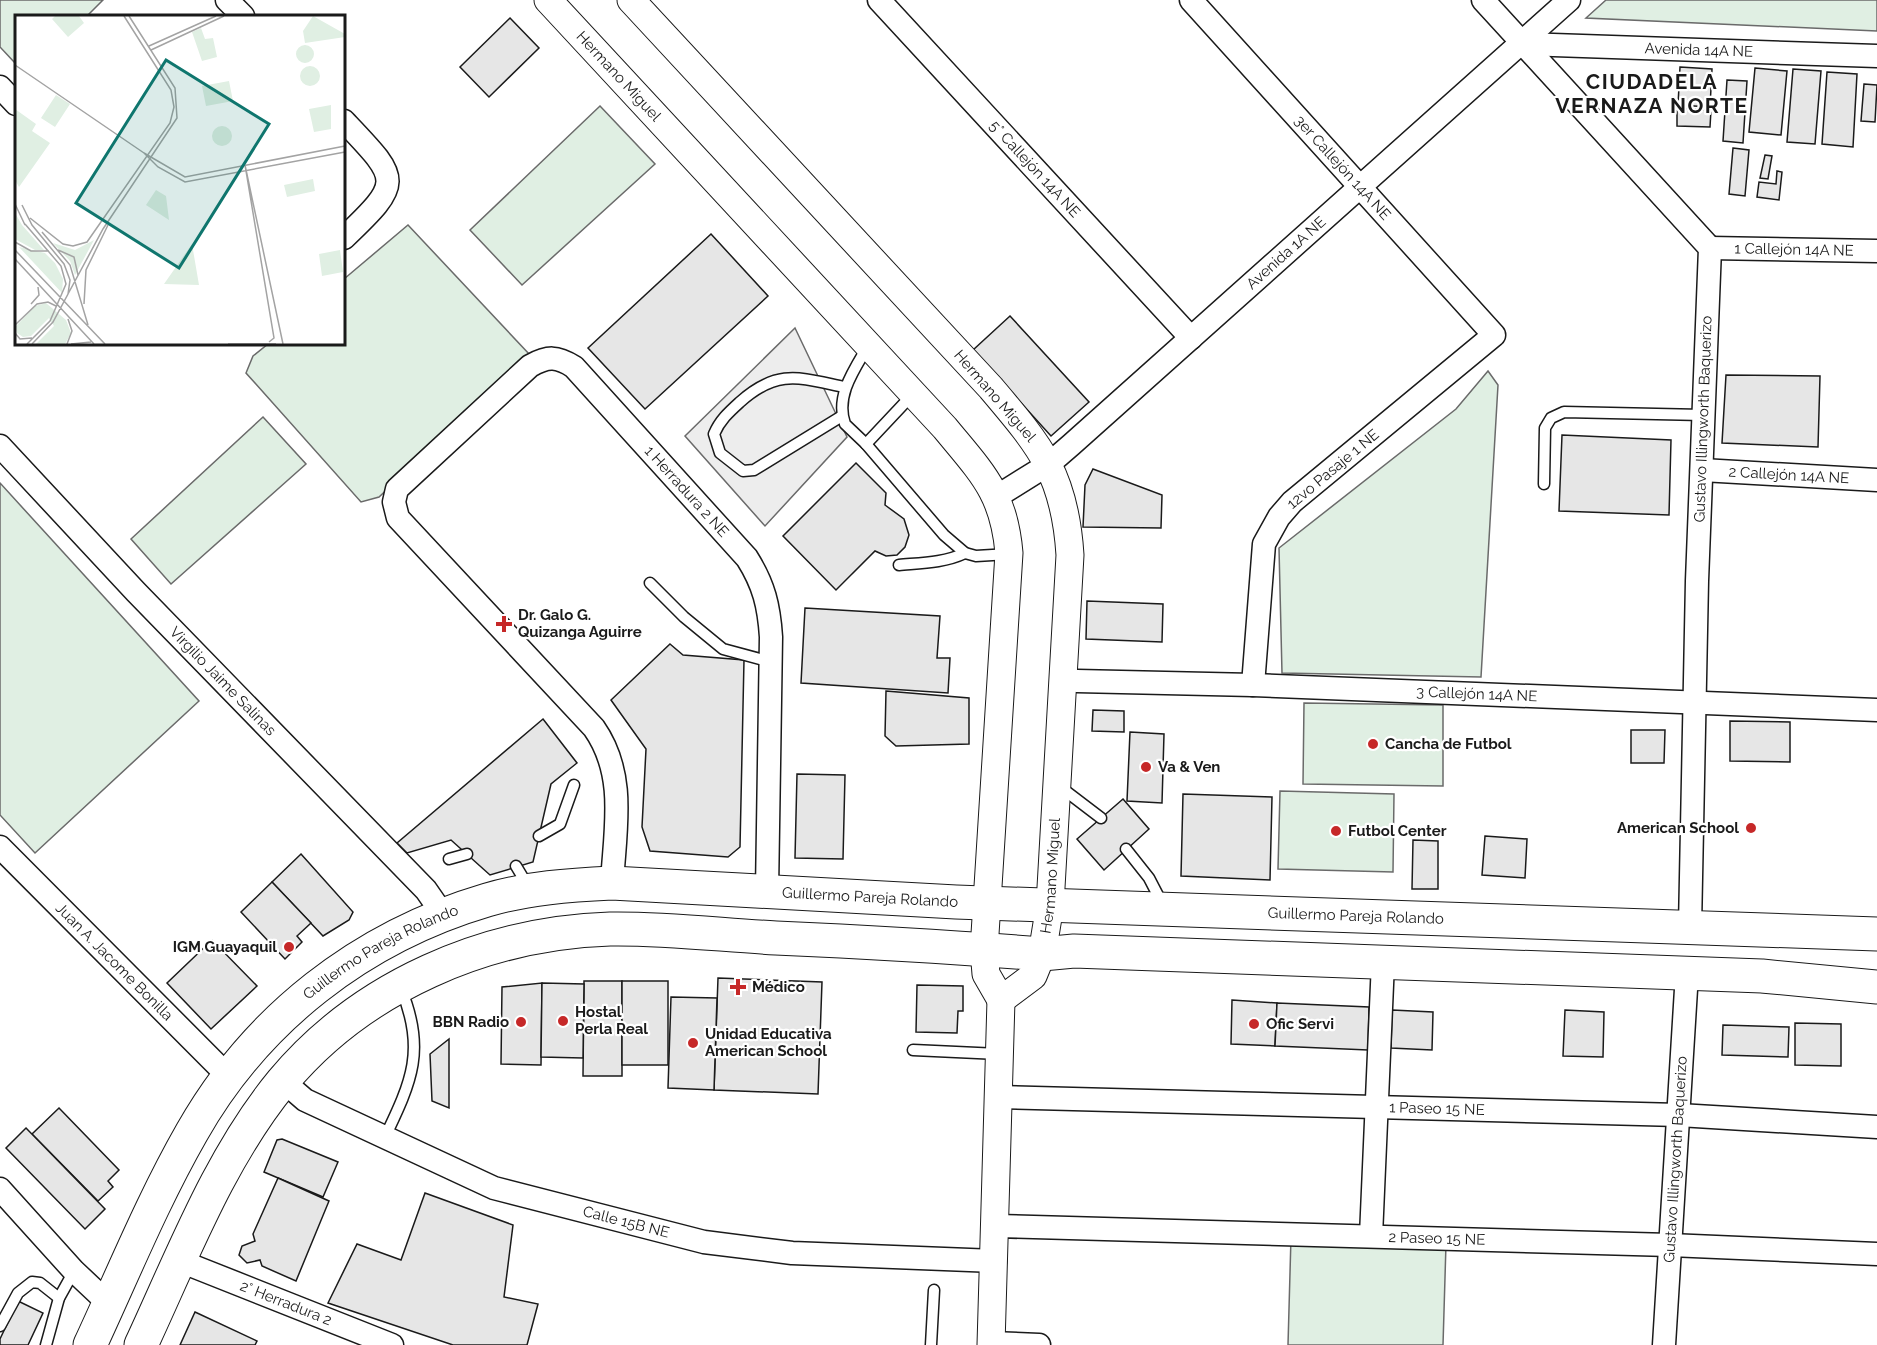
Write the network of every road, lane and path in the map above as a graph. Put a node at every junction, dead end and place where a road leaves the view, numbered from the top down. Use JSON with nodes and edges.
{"nodes":[{"id":1,"x":227,"y":0,"type":"edge"},
{"id":2,"x":548,"y":0,"type":"edge"},
{"id":3,"x":632,"y":0,"type":"edge"},
{"id":4,"x":879,"y":0,"type":"edge"},
{"id":5,"x":1191,"y":0,"type":"edge"},
{"id":6,"x":1483,"y":0,"type":"edge"},
{"id":7,"x":1569,"y":0,"type":"edge"},
{"id":8,"x":242,"y":15,"type":"edge"},
{"id":9,"x":1521,"y":44,"type":"junction"},
{"id":10,"x":1877,"y":56,"type":"edge"},
{"id":11,"x":0,"y":87,"type":"edge"},
{"id":12,"x":15,"y":103,"type":"edge"},
{"id":13,"x":345,"y":123,"type":"edge"},
{"id":14,"x":1359,"y":188,"type":"junction"},
{"id":15,"x":345,"y":237,"type":"edge"},
{"id":16,"x":1710,"y":248,"type":"junction"},
{"id":17,"x":1877,"y":251,"type":"edge"},
{"id":18,"x":1494,"y":335,"type":"joint"},
{"id":19,"x":1191,"y":338,"type":"junction"},
{"id":20,"x":868,"y":345,"type":"junction"},
{"id":21,"x":845,"y":387,"type":"junction"},
{"id":22,"x":913,"y":394,"type":"junction"},
{"id":23,"x":1703,"y":415,"type":"junction"},
{"id":24,"x":842,"y":416,"type":"junction"},
{"id":25,"x":866,"y":444,"type":"junction"},
{"id":26,"x":0,"y":446,"type":"edge"},
{"id":27,"x":1048,"y":464,"type":"junction"},
{"id":28,"x":1702,"y":470,"type":"junction"},
{"id":29,"x":1877,"y":480,"type":"edge"},
{"id":30,"x":1544,"y":484,"type":"dead end"},
{"id":31,"x":996,"y":497,"type":"junction"},
{"id":32,"x":964,"y":553,"type":"junction"},
{"id":33,"x":1009,"y":554,"type":"junction"},
{"id":34,"x":899,"y":565,"type":"dead end"},
{"id":35,"x":650,"y":583,"type":"dead end"},
{"id":36,"x":771,"y":662,"type":"junction"},
{"id":37,"x":1077,"y":681,"type":"dead end"},
{"id":38,"x":1253,"y":684,"type":"junction"},
{"id":39,"x":1694,"y":702,"type":"junction"},
{"id":40,"x":1877,"y":710,"type":"edge"},
{"id":41,"x":574,"y":785,"type":"dead end"},
{"id":42,"x":1059,"y":786,"type":"junction"},
{"id":43,"x":1101,"y":818,"type":"dead end"},
{"id":44,"x":539,"y":836,"type":"dead end"},
{"id":45,"x":0,"y":847,"type":"edge"},
{"id":46,"x":1126,"y":849,"type":"dead end"},
{"id":47,"x":467,"y":854,"type":"dead end"},
{"id":48,"x":449,"y":859,"type":"dead end"},
{"id":49,"x":612,"y":883,"type":"junction"},
{"id":50,"x":767,"y":891,"type":"junction"},
{"id":51,"x":988,"y":902,"type":"junction"},
{"id":52,"x":1050,"y":905,"type":"junction"},
{"id":53,"x":1164,"y":908,"type":"junction"},
{"id":54,"x":444,"y":916,"type":"junction"},
{"id":55,"x":1877,"y":917,"type":"edge"},
{"id":56,"x":1690,"y":927,"type":"junction"},
{"id":57,"x":1764,"y":930,"type":"junction"},
{"id":58,"x":1877,"y":934,"type":"edge"},
{"id":59,"x":984,"y":950,"type":"junction"},
{"id":60,"x":1042,"y":954,"type":"junction"},
{"id":61,"x":1383,"y":962,"type":"junction"},
{"id":62,"x":1877,"y":966,"type":"edge"},
{"id":63,"x":1687,"y":973,"type":"junction"},
{"id":64,"x":1762,"y":976,"type":"junction"},
{"id":65,"x":400,"y":986,"type":"junction"},
{"id":66,"x":1877,"y":987,"type":"edge"},
{"id":67,"x":1001,"y":1000,"type":"junction"},
{"id":68,"x":913,"y":1050,"type":"dead end"},
{"id":69,"x":999,"y":1054,"type":"junction"},
{"id":70,"x":229,"y":1077,"type":"junction"},
{"id":71,"x":283,"y":1081,"type":"junction"},
{"id":72,"x":997,"y":1097,"type":"junction"},
{"id":73,"x":1376,"y":1108,"type":"junction"},
{"id":74,"x":1679,"y":1115,"type":"junction"},
{"id":75,"x":1877,"y":1127,"type":"edge"},
{"id":76,"x":385,"y":1137,"type":"junction"},
{"id":77,"x":0,"y":1189,"type":"edge"},
{"id":78,"x":996,"y":1226,"type":"junction"},
{"id":79,"x":1371,"y":1236,"type":"junction"},
{"id":80,"x":1670,"y":1245,"type":"junction"},
{"id":81,"x":1877,"y":1254,"type":"edge"},
{"id":82,"x":180,"y":1261,"type":"junction"},
{"id":83,"x":995,"y":1262,"type":"junction"},
{"id":84,"x":74,"y":1271,"type":"junction"},
{"id":85,"x":934,"y":1290,"type":"dead end"},
{"id":86,"x":59,"y":1298,"type":"junction"},
{"id":87,"x":109,"y":1304,"type":"junction"},
{"id":88,"x":0,"y":1326,"type":"edge"},
{"id":89,"x":991,"y":1344,"type":"edge"},
{"id":90,"x":46,"y":1345,"type":"edge"},
{"id":91,"x":90,"y":1345,"type":"edge"},
{"id":92,"x":141,"y":1345,"type":"edge"},
{"id":93,"x":392,"y":1345,"type":"edge"},
{"id":94,"x":932,"y":1345,"type":"edge"},
{"id":95,"x":1039,"y":1345,"type":"edge"},
{"id":96,"x":1664,"y":1345,"type":"edge"}],
"edges":[{"from":1,"to":8,"type":"street"},
{"from":2,"to":20,"type":"street","name":"Hermano Miguel"},
{"from":3,"to":27,"type":"street","name":"Hermano Miguel"},
{"from":4,"to":19,"type":"street","name":"5° Callejón 14A NE"},
{"from":5,"to":14,"type":"street","name":"3er Callejón 14A NE"},
{"from":6,"to":9,"type":"street"},
{"from":7,"to":9,"type":"street","name":"Avenida 1A NE"},
{"from":9,"to":10,"type":"street","name":"Avenida 14A NE"},
{"from":9,"to":14,"type":"street","name":"Avenida 1A NE"},
{"from":9,"to":16,"type":"street"},
{"from":11,"to":12,"type":"street"},
{"from":13,"to":15,"type":"street"},
{"from":14,"to":18,"type":"street","name":"3er Callejón 14A NE"},
{"from":14,"to":19,"type":"street","name":"Avenida 1A NE"},
{"from":16,"to":17,"type":"street","name":"1 Callejón 14A NE"},
{"from":16,"to":23,"type":"street","name":"Gustavo Illingworth Baquerizo"},
{"from":18,"to":38,"type":"street","name":"12vo Pasaje 1 NE"},
{"from":19,"to":27,"type":"street","name":"Avenida 1A NE"},
{"from":20,"to":21,"type":"lane"},
{"from":20,"to":22,"type":"street","name":"Hermano Miguel"},
{"from":21,"to":24,"type":"lane"},
{"from":21,"to":24,"type":"lane"},
{"from":22,"to":25,"type":"lane"},
{"from":22,"to":31,"type":"street","name":"Hermano Miguel"},
{"from":23,"to":28,"type":"street","name":"Gustavo Illingworth Baquerizo"},
{"from":23,"to":30,"type":"lane"},
{"from":24,"to":25,"type":"lane"},
{"from":25,"to":32,"type":"lane"},
{"from":26,"to":54,"type":"street","name":"Virgilio Jaime Salinas"},
{"from":27,"to":31,"type":"street","name":"Avenida 1A NE"},
{"from":27,"to":42,"type":"street","name":"Hermano Miguel"},
{"from":28,"to":29,"type":"street","name":"2 Callejón 14A NE"},
{"from":28,"to":39,"type":"street","name":"Gustavo Illingworth Baquerizo"},
{"from":31,"to":33,"type":"street","name":"Hermano Miguel"},
{"from":32,"to":33,"type":"lane"},
{"from":32,"to":34,"type":"lane"},
{"from":33,"to":51,"type":"street","name":"Hermano Miguel"},
{"from":35,"to":36,"type":"lane"},
{"from":36,"to":49,"type":"street","name":"1 Herradura 2 NE"},
{"from":36,"to":50,"type":"street","name":"1 Herradura 2 NE"},
{"from":37,"to":38,"type":"street","name":"3 Callejón 14A NE"},
{"from":38,"to":39,"type":"street","name":"3 Callejón 14A NE"},
{"from":39,"to":40,"type":"street","name":"3 Callejón 14A NE"},
{"from":39,"to":56,"type":"street","name":"Gustavo Illingworth Baquerizo"},
{"from":41,"to":44,"type":"lane"},
{"from":42,"to":43,"type":"lane"},
{"from":42,"to":52,"type":"street","name":"Hermano Miguel"},
{"from":45,"to":70,"type":"street","name":"Juan A. Jacome Bonilla"},
{"from":46,"to":53,"type":"lane"},
{"from":47,"to":48,"type":"lane"},
{"from":49,"to":50,"type":"main road","name":"Guillermo Pareja Rolando"},
{"from":49,"to":54,"type":"main road","name":"Guillermo Pareja Rolando"},
{"from":50,"to":51,"type":"main road","name":"Guillermo Pareja Rolando"},
{"from":51,"to":52,"type":"main road","name":"Guillermo Pareja Rolando"},
{"from":51,"to":59,"type":"street","name":"Hermano Miguel"},
{"from":52,"to":53,"type":"main road","name":"Guillermo Pareja Rolando"},
{"from":52,"to":60,"type":"street","name":"Hermano Miguel"},
{"from":53,"to":56,"type":"main road","name":"Guillermo Pareja Rolando"},
{"from":54,"to":70,"type":"main road","name":"Guillermo Pareja Rolando"},
{"from":55,"to":57,"type":"main road"},
{"from":56,"to":57,"type":"main road","name":"Guillermo Pareja Rolando"},
{"from":57,"to":58,"type":"main road","name":"Guillermo Pareja Rolando"},
{"from":59,"to":60,"type":"main road"},
{"from":59,"to":65,"type":"main road"},
{"from":59,"to":67,"type":"street","name":"Hermano Miguel"},
{"from":60,"to":61,"type":"main road"},
{"from":60,"to":67,"type":"street","name":"Hermano Miguel"},
{"from":61,"to":63,"type":"main road"},
{"from":61,"to":73,"type":"street"},
{"from":62,"to":64,"type":"main road"},
{"from":63,"to":64,"type":"main road"},
{"from":63,"to":74,"type":"street","name":"Gustavo Illingworth Baquerizo"},
{"from":64,"to":66,"type":"main road"},
{"from":65,"to":71,"type":"main road"},
{"from":65,"to":76,"type":"lane"},
{"from":67,"to":69,"type":"street"},
{"from":68,"to":69,"type":"lane"},
{"from":69,"to":72,"type":"street"},
{"from":70,"to":87,"type":"main road","name":"Guillermo Pareja Rolando"},
{"from":71,"to":76,"type":"street","name":"Calle 15B NE"},
{"from":71,"to":82,"type":"main road"},
{"from":72,"to":73,"type":"street","name":"1 Paseo 15 NE"},
{"from":72,"to":78,"type":"street"},
{"from":73,"to":74,"type":"street","name":"1 Paseo 15 NE"},
{"from":73,"to":79,"type":"street"},
{"from":74,"to":75,"type":"street","name":"1 Paseo 15 NE"},
{"from":74,"to":80,"type":"street","name":"Gustavo Illingworth Baquerizo"},
{"from":76,"to":83,"type":"street","name":"Calle 15B NE"},
{"from":77,"to":84,"type":"street"},
{"from":78,"to":79,"type":"street","name":"2 Paseo 15 NE"},
{"from":78,"to":83,"type":"street"},
{"from":79,"to":80,"type":"street","name":"2 Paseo 15 NE"},
{"from":80,"to":81,"type":"street","name":"2 Paseo 15 NE"},
{"from":80,"to":96,"type":"street","name":"Gustavo Illingworth Baquerizo"},
{"from":82,"to":92,"type":"main road"},
{"from":82,"to":93,"type":"street","name":"2° Herradura 2"},
{"from":83,"to":89,"type":"street"},
{"from":84,"to":86,"type":"lane"},
{"from":84,"to":87,"type":"street"},
{"from":85,"to":94,"type":"lane"},
{"from":86,"to":88,"type":"lane"},
{"from":86,"to":90,"type":"lane"},
{"from":87,"to":91,"type":"main road","name":"Guillermo Pareja Rolando"},
{"from":89,"to":95,"type":"street"}]}
